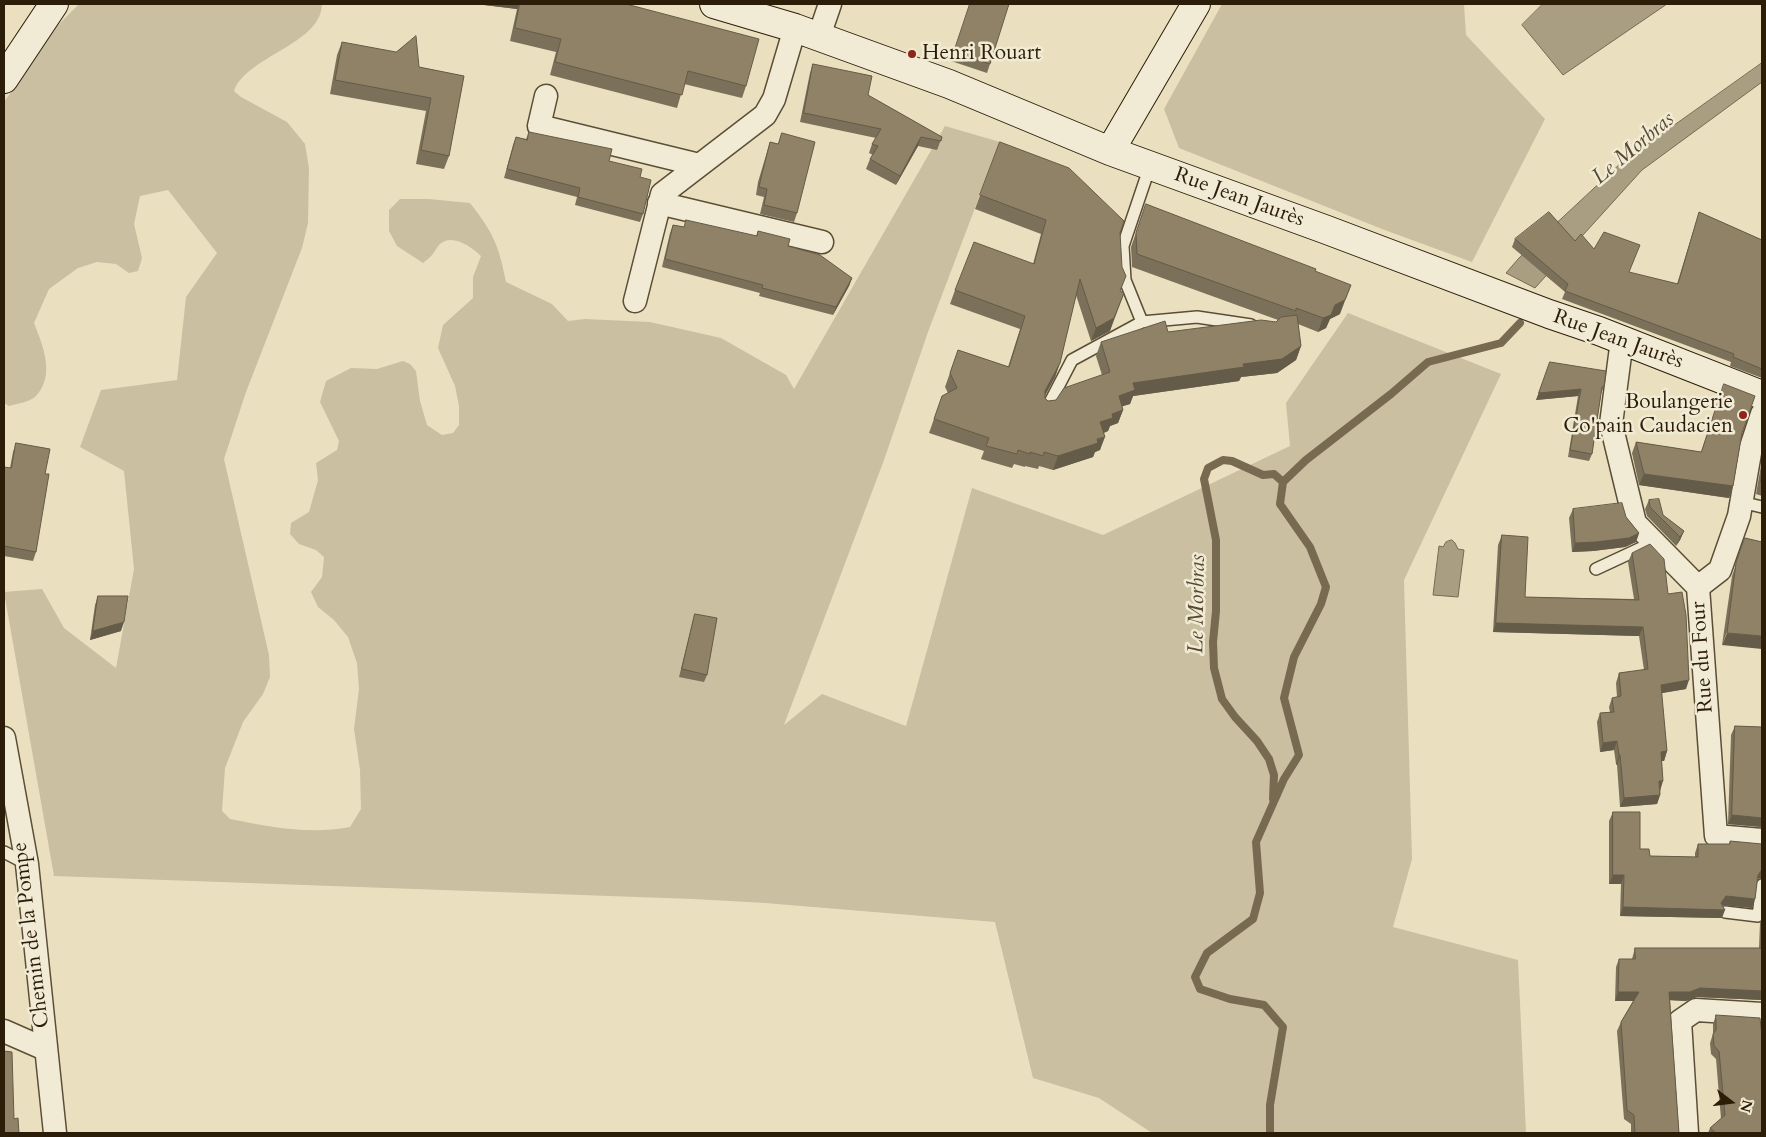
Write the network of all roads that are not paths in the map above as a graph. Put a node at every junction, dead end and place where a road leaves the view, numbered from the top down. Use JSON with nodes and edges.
{"nodes":[{"id":1,"x":54,"y":4,"type":"edge"},
{"id":2,"x":714,"y":4,"type":"edge"},
{"id":3,"x":830,"y":4,"type":"edge"},
{"id":4,"x":1196,"y":4,"type":"edge"},
{"id":5,"x":807,"y":32,"type":"junction"},
{"id":6,"x":4,"y":79,"type":"edge"},
{"id":7,"x":546,"y":96,"type":"dead end"},
{"id":8,"x":1110,"y":151,"type":"junction"},
{"id":9,"x":699,"y":165,"type":"junction"},
{"id":10,"x":1150,"y":166,"type":"junction"},
{"id":11,"x":659,"y":203,"type":"junction"},
{"id":12,"x":822,"y":242,"type":"dead end"},
{"id":13,"x":635,"y":301,"type":"dead end"},
{"id":14,"x":1142,"y":322,"type":"junction"},
{"id":15,"x":1260,"y":327,"type":"edge"},
{"id":16,"x":1622,"y":340,"type":"junction"},
{"id":17,"x":1762,"y":395,"type":"edge"},
{"id":18,"x":1047,"y":408,"type":"edge"},
{"id":19,"x":1762,"y":414,"type":"edge"},
{"id":20,"x":1752,"y":505,"type":"edge"},
{"id":21,"x":1654,"y":542,"type":"junction"},
{"id":22,"x":1596,"y":569,"type":"dead end"},
{"id":23,"x":1698,"y":587,"type":"junction"},
{"id":24,"x":4,"y":738,"type":"edge"},
{"id":25,"x":1762,"y":840,"type":"edge"},
{"id":26,"x":4,"y":852,"type":"edge"},
{"id":27,"x":27,"y":864,"type":"junction"},
{"id":28,"x":1762,"y":885,"type":"edge"},
{"id":29,"x":1726,"y":912,"type":"edge"},
{"id":30,"x":1762,"y":1014,"type":"edge"},
{"id":31,"x":4,"y":1031,"type":"edge"},
{"id":32,"x":45,"y":1049,"type":"junction"},
{"id":33,"x":55,"y":1133,"type":"edge"},
{"id":34,"x":1688,"y":1133,"type":"edge"}],
"edges":[{"from":1,"to":6,"type":"main road"},
{"from":2,"to":5,"type":"main road","name":"Rue Jean Jaurès"},
{"from":3,"to":5,"type":"street"},
{"from":4,"to":8,"type":"main road"},
{"from":5,"to":8,"type":"main road","name":"Rue Jean Jaurès"},
{"from":5,"to":9,"type":"street"},
{"from":7,"to":9,"type":"street"},
{"from":8,"to":10,"type":"main road","name":"Rue Jean Jaurès"},
{"from":9,"to":11,"type":"street"},
{"from":10,"to":14,"type":"lane"},
{"from":10,"to":16,"type":"main road","name":"Rue Jean Jaurès"},
{"from":11,"to":12,"type":"street"},
{"from":11,"to":13,"type":"street"},
{"from":14,"to":15,"type":"lane"},
{"from":14,"to":18,"type":"lane"},
{"from":16,"to":17,"type":"main road","name":"Rue Jean Jaurès"},
{"from":16,"to":21,"type":"street","name":"Rue du Four"},
{"from":19,"to":20,"type":"street"},
{"from":20,"to":23,"type":"street"},
{"from":21,"to":22,"type":"lane"},
{"from":21,"to":23,"type":"street","name":"Rue du Four"},
{"from":23,"to":25,"type":"street","name":"Rue du Four"},
{"from":24,"to":27,"type":"street","name":"Chemin de la Pompe"},
{"from":26,"to":27,"type":"lane"},
{"from":27,"to":32,"type":"street","name":"Chemin de la Pompe"},
{"from":28,"to":29,"type":"lane"},
{"from":30,"to":34,"type":"street"},
{"from":31,"to":32,"type":"street"},
{"from":32,"to":33,"type":"street","name":"Chemin de la Pompe"}]}
